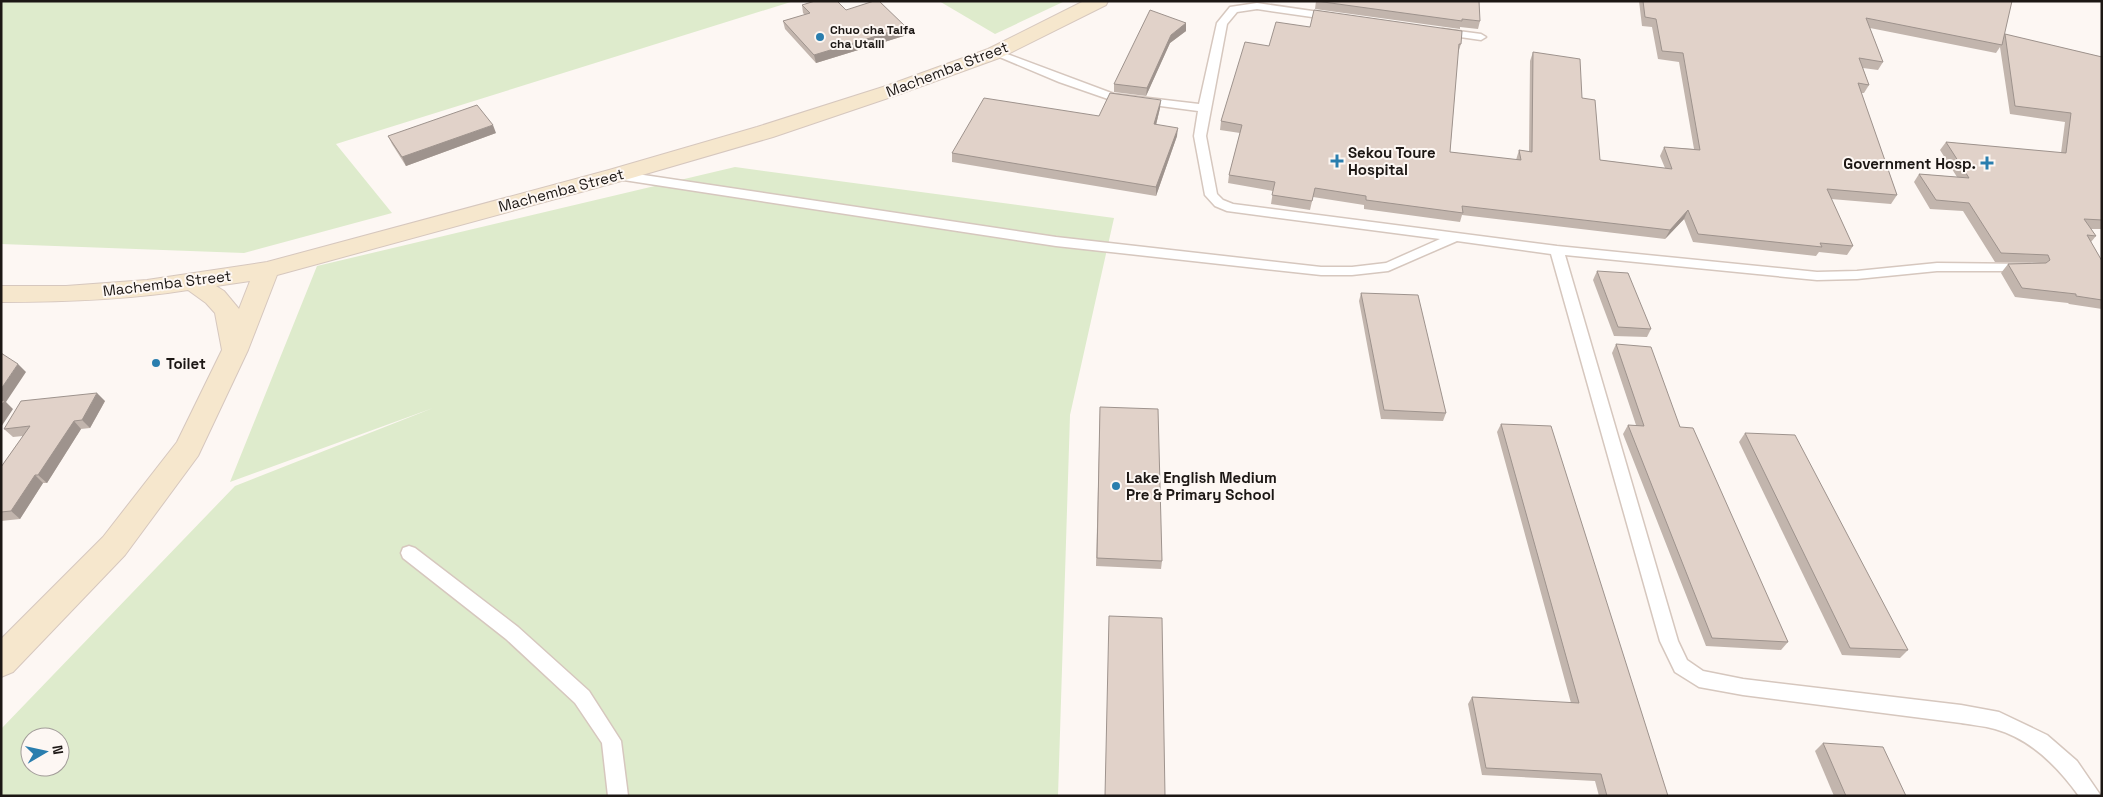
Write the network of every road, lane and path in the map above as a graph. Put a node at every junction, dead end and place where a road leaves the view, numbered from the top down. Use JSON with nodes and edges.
{"nodes":[{"id":1,"x":1099,"y":1,"type":"edge"},
{"id":2,"x":1340,"y":18,"type":"edge"},
{"id":3,"x":1434,"y":31,"type":"edge"},
{"id":4,"x":1481,"y":37,"type":"dead end"},
{"id":5,"x":995,"y":53,"type":"junction"},
{"id":6,"x":1204,"y":108,"type":"junction"},
{"id":7,"x":617,"y":175,"type":"junction"},
{"id":8,"x":1456,"y":237,"type":"junction"},
{"id":9,"x":1557,"y":250,"type":"junction"},
{"id":10,"x":2034,"y":267,"type":"edge"},
{"id":11,"x":267,"y":270,"type":"junction"},
{"id":12,"x":194,"y":282,"type":"junction"},
{"id":13,"x":1,"y":294,"type":"edge"},
{"id":14,"x":236,"y":350,"type":"junction"},
{"id":15,"x":409,"y":553,"type":"dead end"},
{"id":16,"x":1,"y":662,"type":"edge"},
{"id":17,"x":618,"y":796,"type":"edge"},
{"id":18,"x":2091,"y":796,"type":"edge"}],
"edges":[{"from":1,"to":5,"type":"main road","name":"Machemba Street"},
{"from":2,"to":6,"type":"lane"},
{"from":3,"to":4,"type":"lane"},
{"from":5,"to":6,"type":"lane"},
{"from":5,"to":7,"type":"main road","name":"Machemba Street"},
{"from":6,"to":8,"type":"lane"},
{"from":7,"to":8,"type":"lane"},
{"from":7,"to":11,"type":"main road","name":"Machemba Street"},
{"from":8,"to":9,"type":"lane"},
{"from":9,"to":10,"type":"lane"},
{"from":9,"to":18,"type":"lane"},
{"from":11,"to":12,"type":"main road","name":"Machemba Street"},
{"from":11,"to":14,"type":"main road"},
{"from":12,"to":13,"type":"main road","name":"Machemba Street"},
{"from":12,"to":14,"type":"main road"},
{"from":14,"to":16,"type":"main road"},
{"from":15,"to":17,"type":"lane"}]}
